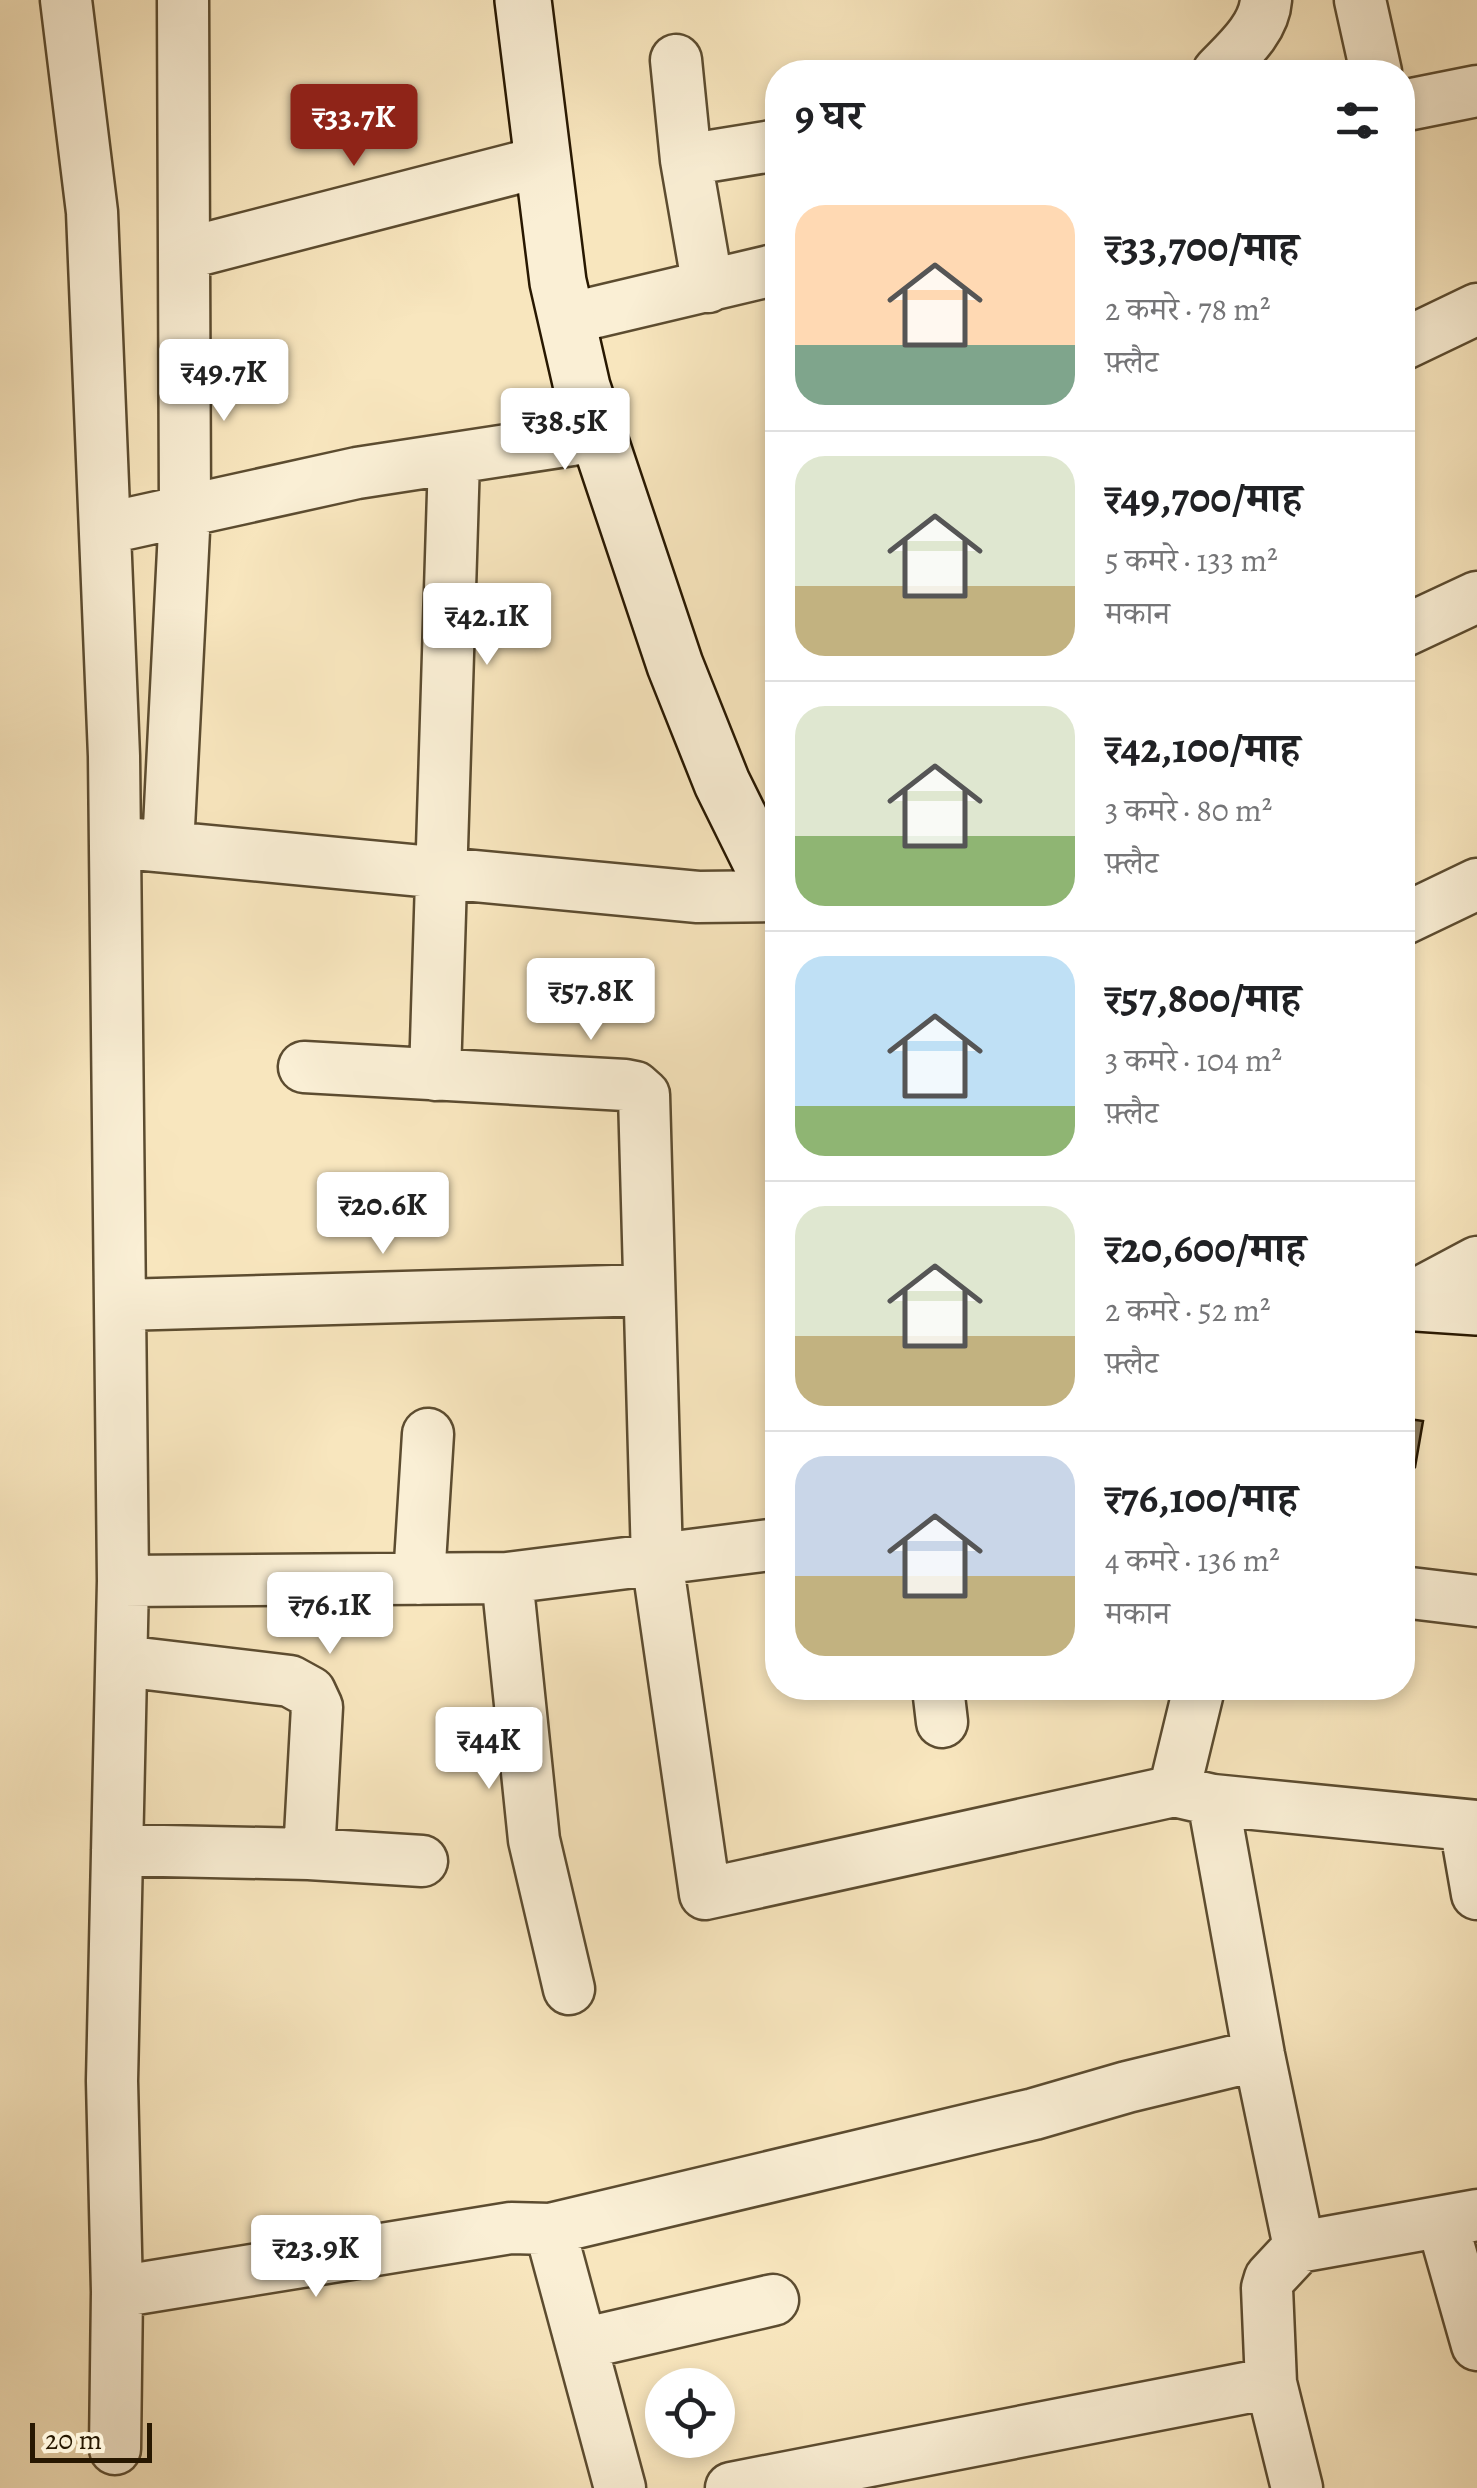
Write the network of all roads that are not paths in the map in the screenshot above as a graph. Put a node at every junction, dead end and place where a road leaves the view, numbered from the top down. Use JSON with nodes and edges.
{"nodes":[{"id":1,"x":66,"y":0,"type":"edge"},
{"id":2,"x":183,"y":0,"type":"edge"},
{"id":3,"x":523,"y":0,"type":"edge"},
{"id":4,"x":1266,"y":0,"type":"edge"},
{"id":5,"x":1360,"y":0,"type":"edge"},
{"id":6,"x":676,"y":60,"type":"dead end"},
{"id":7,"x":1230,"y":60,"type":"edge"},
{"id":8,"x":1373,"y":60,"type":"edge"},
{"id":9,"x":1477,"y":91,"type":"edge"},
{"id":10,"x":1415,"y":103,"type":"edge"},
{"id":11,"x":765,"y":147,"type":"edge"},
{"id":12,"x":686,"y":160,"type":"junction"},
{"id":13,"x":544,"y":161,"type":"junction"},
{"id":14,"x":184,"y":254,"type":"junction"},
{"id":15,"x":765,"y":272,"type":"edge"},
{"id":16,"x":708,"y":287,"type":"junction"},
{"id":17,"x":1477,"y":309,"type":"edge"},
{"id":18,"x":566,"y":319,"type":"junction"},
{"id":19,"x":1415,"y":339,"type":"edge"},
{"id":20,"x":598,"y":436,"type":"junction"},
{"id":21,"x":454,"y":460,"type":"junction"},
{"id":22,"x":185,"y":511,"type":"junction"},
{"id":23,"x":108,"y":528,"type":"junction"},
{"id":24,"x":1477,"y":597,"type":"edge"},
{"id":25,"x":1415,"y":626,"type":"edge"},
{"id":26,"x":115,"y":842,"type":"junction"},
{"id":27,"x":168,"y":847,"type":"junction"},
{"id":28,"x":765,"y":870,"type":"edge"},
{"id":29,"x":439,"y":873,"type":"junction"},
{"id":30,"x":1477,"y":884,"type":"edge"},
{"id":31,"x":765,"y":896,"type":"edge"},
{"id":32,"x":1415,"y":914,"type":"edge"},
{"id":33,"x":304,"y":1067,"type":"dead end"},
{"id":34,"x":435,"y":1075,"type":"junction"},
{"id":35,"x":1477,"y":1262,"type":"edge"},
{"id":36,"x":648,"y":1290,"type":"junction"},
{"id":37,"x":1415,"y":1295,"type":"edge"},
{"id":38,"x":1415,"y":1303,"type":"edge"},
{"id":39,"x":120,"y":1305,"type":"junction"},
{"id":40,"x":1477,"y":1307,"type":"edge"},
{"id":41,"x":428,"y":1434,"type":"dead end"},
{"id":42,"x":765,"y":1546,"type":"edge"},
{"id":43,"x":656,"y":1560,"type":"junction"},
{"id":44,"x":507,"y":1578,"type":"junction"},
{"id":45,"x":419,"y":1579,"type":"junction"},
{"id":46,"x":124,"y":1581,"type":"junction"},
{"id":47,"x":1415,"y":1594,"type":"edge"},
{"id":48,"x":1477,"y":1601,"type":"edge"},
{"id":49,"x":122,"y":1661,"type":"junction"},
{"id":50,"x":1198,"y":1700,"type":"edge"},
{"id":51,"x":1194,"y":1795,"type":"junction"},
{"id":52,"x":1471,"y":1825,"type":"edge"},
{"id":53,"x":117,"y":1850,"type":"junction"},
{"id":54,"x":309,"y":1854,"type":"junction"},
{"id":55,"x":422,"y":1861,"type":"dead end"},
{"id":56,"x":1477,"y":1894,"type":"edge"},
{"id":57,"x":569,"y":1988,"type":"dead end"},
{"id":58,"x":1259,"y":2055,"type":"junction"},
{"id":59,"x":1460,"y":2218,"type":"edge"},
{"id":60,"x":550,"y":2229,"type":"junction"},
{"id":61,"x":1298,"y":2247,"type":"junction"},
{"id":62,"x":117,"y":2292,"type":"junction"},
{"id":63,"x":773,"y":2300,"type":"dead end"},
{"id":64,"x":581,"y":2344,"type":"junction"},
{"id":65,"x":1477,"y":2345,"type":"edge"},
{"id":66,"x":1271,"y":2383,"type":"junction"},
{"id":67,"x":115,"y":2449,"type":"dead end"},
{"id":68,"x":620,"y":2488,"type":"edge"},
{"id":69,"x":731,"y":2488,"type":"edge"},
{"id":70,"x":1297,"y":2488,"type":"edge"}],
"edges":[{"from":1,"to":23,"type":"street"},
{"from":2,"to":14,"type":"street"},
{"from":3,"to":13,"type":"street"},
{"from":4,"to":7,"type":"street"},
{"from":5,"to":8,"type":"street"},
{"from":6,"to":12,"type":"street"},
{"from":9,"to":10,"type":"street"},
{"from":11,"to":12,"type":"street"},
{"from":12,"to":16,"type":"street"},
{"from":13,"to":14,"type":"street"},
{"from":13,"to":18,"type":"street"},
{"from":14,"to":22,"type":"street"},
{"from":15,"to":16,"type":"street"},
{"from":16,"to":18,"type":"street"},
{"from":17,"to":19,"type":"street"},
{"from":18,"to":20,"type":"street"},
{"from":20,"to":21,"type":"street"},
{"from":20,"to":28,"type":"street"},
{"from":21,"to":22,"type":"street"},
{"from":21,"to":29,"type":"street"},
{"from":22,"to":23,"type":"street"},
{"from":22,"to":27,"type":"street"},
{"from":23,"to":26,"type":"street"},
{"from":24,"to":25,"type":"street"},
{"from":26,"to":27,"type":"street"},
{"from":26,"to":39,"type":"street"},
{"from":27,"to":29,"type":"street"},
{"from":29,"to":31,"type":"street"},
{"from":29,"to":34,"type":"street"},
{"from":30,"to":32,"type":"street"},
{"from":33,"to":34,"type":"street"},
{"from":34,"to":36,"type":"street"},
{"from":35,"to":37,"type":"street"},
{"from":36,"to":39,"type":"street"},
{"from":36,"to":43,"type":"street"},
{"from":38,"to":40,"type":"street"},
{"from":39,"to":46,"type":"street"},
{"from":41,"to":45,"type":"street"},
{"from":42,"to":43,"type":"street"},
{"from":43,"to":44,"type":"street"},
{"from":43,"to":51,"type":"street"},
{"from":44,"to":45,"type":"street"},
{"from":44,"to":57,"type":"street"},
{"from":45,"to":46,"type":"street"},
{"from":46,"to":49,"type":"street"},
{"from":47,"to":48,"type":"street"},
{"from":49,"to":53,"type":"street"},
{"from":49,"to":54,"type":"street"},
{"from":50,"to":51,"type":"street"},
{"from":51,"to":52,"type":"street"},
{"from":51,"to":58,"type":"street"},
{"from":52,"to":56,"type":"street"},
{"from":53,"to":54,"type":"street"},
{"from":53,"to":62,"type":"street"},
{"from":54,"to":55,"type":"street"},
{"from":58,"to":60,"type":"street"},
{"from":58,"to":61,"type":"street"},
{"from":59,"to":61,"type":"street"},
{"from":59,"to":65,"type":"street"},
{"from":60,"to":62,"type":"street"},
{"from":60,"to":64,"type":"street"},
{"from":61,"to":66,"type":"street"},
{"from":62,"to":67,"type":"street"},
{"from":63,"to":64,"type":"street"},
{"from":64,"to":68,"type":"street"},
{"from":66,"to":69,"type":"street"},
{"from":66,"to":70,"type":"street"}]}
